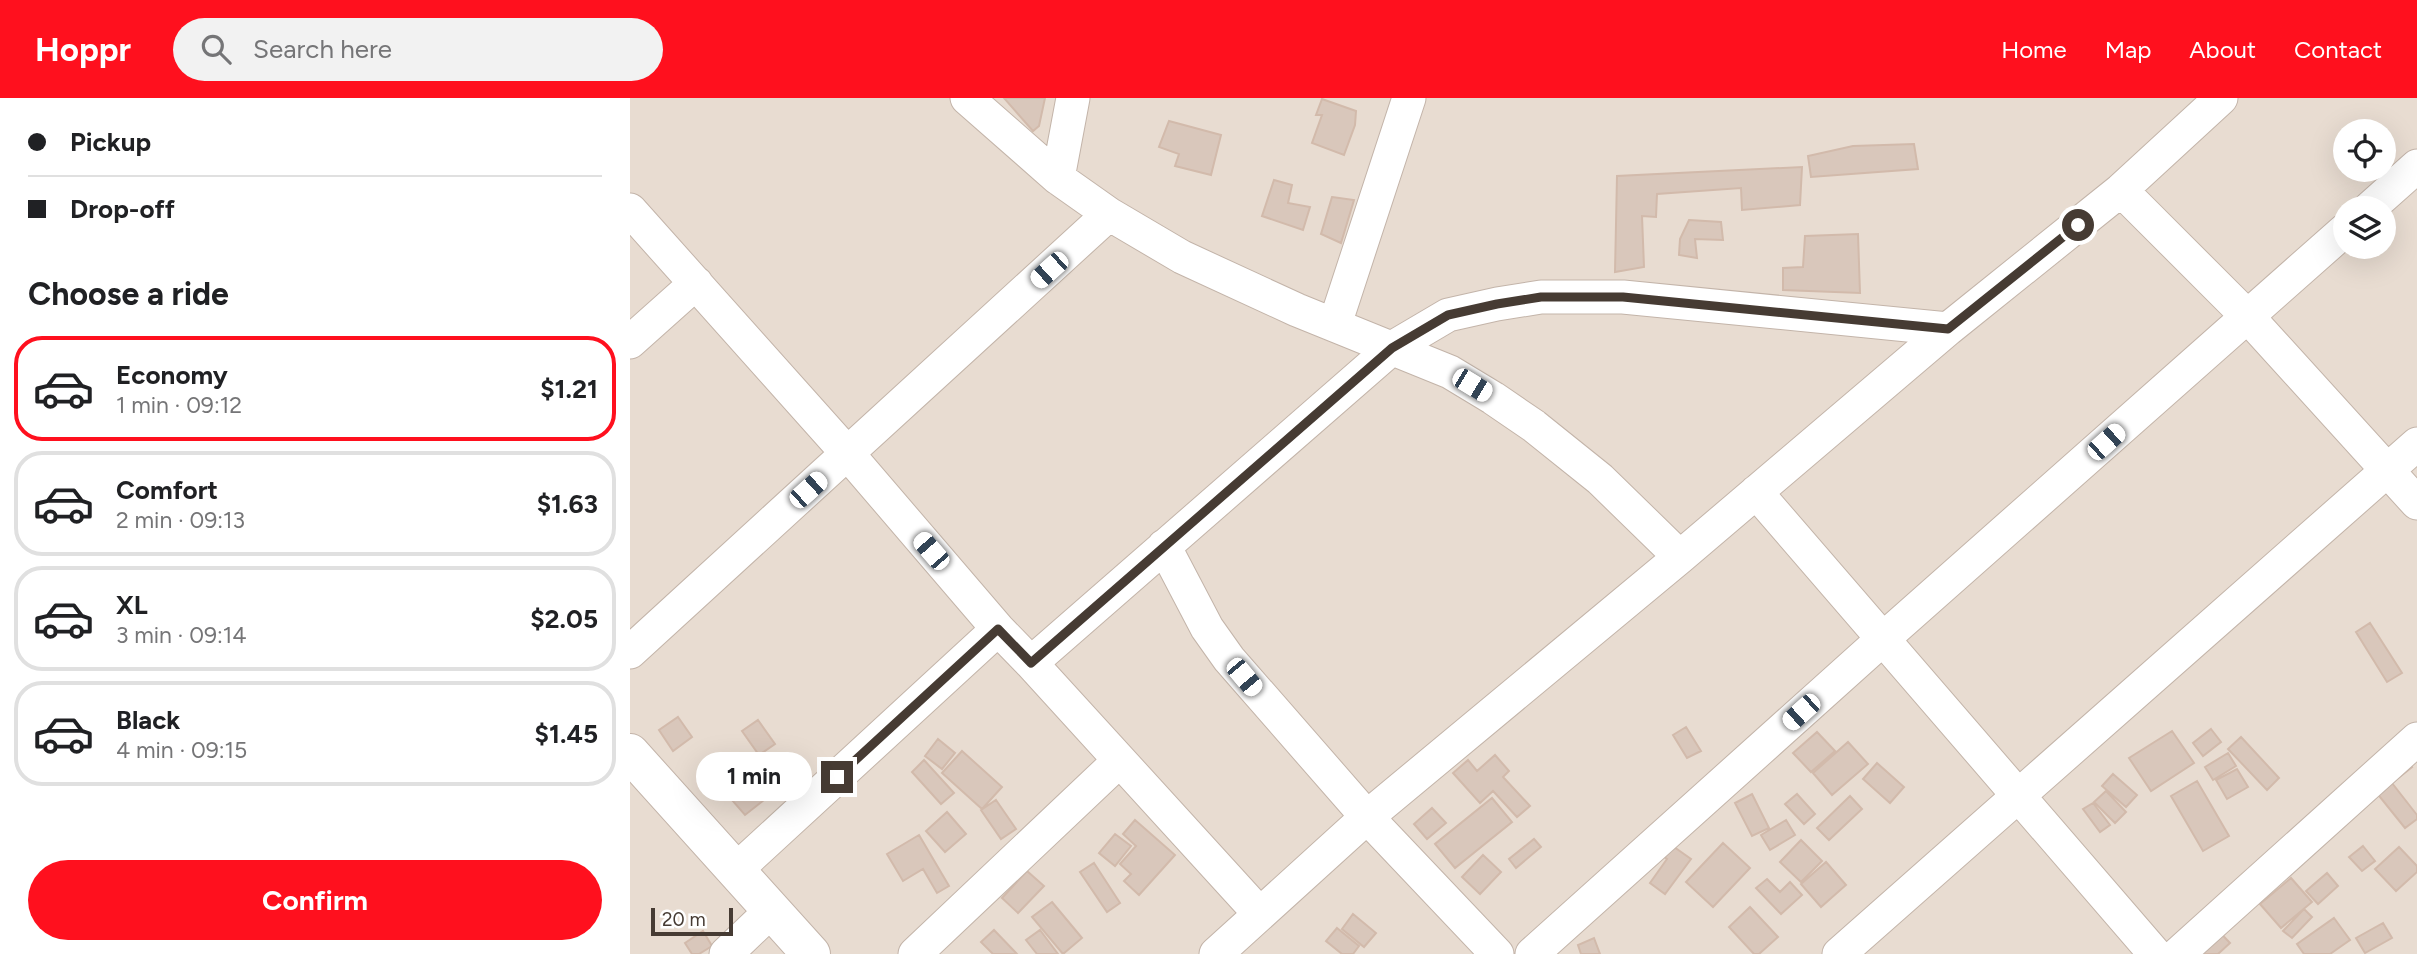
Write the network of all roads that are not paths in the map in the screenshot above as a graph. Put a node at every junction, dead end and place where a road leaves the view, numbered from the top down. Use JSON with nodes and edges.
{"nodes":[{"id":1,"x":967,"y":98,"type":"edge"},
{"id":2,"x":1073,"y":98,"type":"edge"},
{"id":3,"x":1409,"y":98,"type":"edge"},
{"id":4,"x":2221,"y":98,"type":"edge"},
{"id":5,"x":2417,"y":166,"type":"edge"},
{"id":6,"x":1058,"y":178,"type":"junction"},
{"id":7,"x":2121,"y":190,"type":"junction"},
{"id":8,"x":2383,"y":196,"type":"edge"},
{"id":9,"x":630,"y":210,"type":"edge"},
{"id":10,"x":1109,"y":214,"type":"junction"},
{"id":11,"x":2333,"y":241,"type":"edge"},
{"id":12,"x":696,"y":283,"type":"junction"},
{"id":13,"x":2248,"y":317,"type":"junction"},
{"id":14,"x":1335,"y":324,"type":"junction"},
{"id":15,"x":1948,"y":329,"type":"junction"},
{"id":16,"x":630,"y":342,"type":"edge"},
{"id":17,"x":1392,"y":348,"type":"junction"},
{"id":18,"x":2417,"y":444,"type":"edge"},
{"id":19,"x":848,"y":454,"type":"junction"},
{"id":20,"x":2388,"y":469,"type":"junction"},
{"id":21,"x":1756,"y":492,"type":"junction"},
{"id":22,"x":2417,"y":503,"type":"edge"},
{"id":23,"x":1164,"y":546,"type":"junction"},
{"id":24,"x":1680,"y":556,"type":"junction"},
{"id":25,"x":998,"y":629,"type":"junction"},
{"id":26,"x":1884,"y":638,"type":"junction"},
{"id":27,"x":630,"y":652,"type":"edge"},
{"id":28,"x":1031,"y":663,"type":"junction"},
{"id":29,"x":2417,"y":740,"type":"edge"},
{"id":30,"x":630,"y":753,"type":"edge"},
{"id":31,"x":1119,"y":761,"type":"junction"},
{"id":32,"x":2019,"y":795,"type":"junction"},
{"id":33,"x":1367,"y":817,"type":"junction"},
{"id":34,"x":736,"y":870,"type":"junction"},
{"id":35,"x":772,"y":910,"type":"junction"},
{"id":36,"x":1259,"y":913,"type":"junction"},
{"id":37,"x":726,"y":954,"type":"edge"},
{"id":38,"x":811,"y":954,"type":"edge"},
{"id":39,"x":915,"y":954,"type":"edge"},
{"id":40,"x":1216,"y":954,"type":"edge"},
{"id":41,"x":1497,"y":954,"type":"edge"},
{"id":42,"x":1532,"y":954,"type":"edge"},
{"id":43,"x":1839,"y":954,"type":"edge"},
{"id":44,"x":2155,"y":954,"type":"edge"},
{"id":45,"x":2178,"y":954,"type":"edge"}],
"edges":[{"from":1,"to":6,"type":"street"},
{"from":2,"to":6,"type":"street"},
{"from":3,"to":14,"type":"street"},
{"from":4,"to":7,"type":"street"},
{"from":5,"to":8,"type":"street"},
{"from":6,"to":10,"type":"street"},
{"from":7,"to":13,"type":"street"},
{"from":7,"to":15,"type":"street"},
{"from":9,"to":12,"type":"street"},
{"from":10,"to":14,"type":"street"},
{"from":10,"to":19,"type":"street"},
{"from":11,"to":13,"type":"street"},
{"from":12,"to":16,"type":"street"},
{"from":12,"to":19,"type":"street"},
{"from":13,"to":20,"type":"street"},
{"from":13,"to":26,"type":"street"},
{"from":14,"to":17,"type":"street"},
{"from":15,"to":17,"type":"street"},
{"from":15,"to":21,"type":"street"},
{"from":17,"to":23,"type":"street"},
{"from":17,"to":24,"type":"street"},
{"from":18,"to":20,"type":"street"},
{"from":19,"to":25,"type":"street"},
{"from":19,"to":27,"type":"street"},
{"from":20,"to":22,"type":"street"},
{"from":20,"to":32,"type":"street"},
{"from":21,"to":24,"type":"street"},
{"from":21,"to":26,"type":"street"},
{"from":23,"to":28,"type":"street"},
{"from":23,"to":33,"type":"street"},
{"from":24,"to":33,"type":"street"},
{"from":25,"to":28,"type":"street"},
{"from":25,"to":34,"type":"street"},
{"from":26,"to":32,"type":"street"},
{"from":26,"to":42,"type":"street"},
{"from":28,"to":31,"type":"street"},
{"from":29,"to":45,"type":"street"},
{"from":30,"to":34,"type":"street"},
{"from":31,"to":36,"type":"street"},
{"from":31,"to":39,"type":"street"},
{"from":32,"to":43,"type":"street"},
{"from":32,"to":44,"type":"street"},
{"from":33,"to":36,"type":"street"},
{"from":33,"to":41,"type":"street"},
{"from":34,"to":35,"type":"street"},
{"from":35,"to":37,"type":"street"},
{"from":35,"to":38,"type":"street"},
{"from":36,"to":40,"type":"street"}]}
